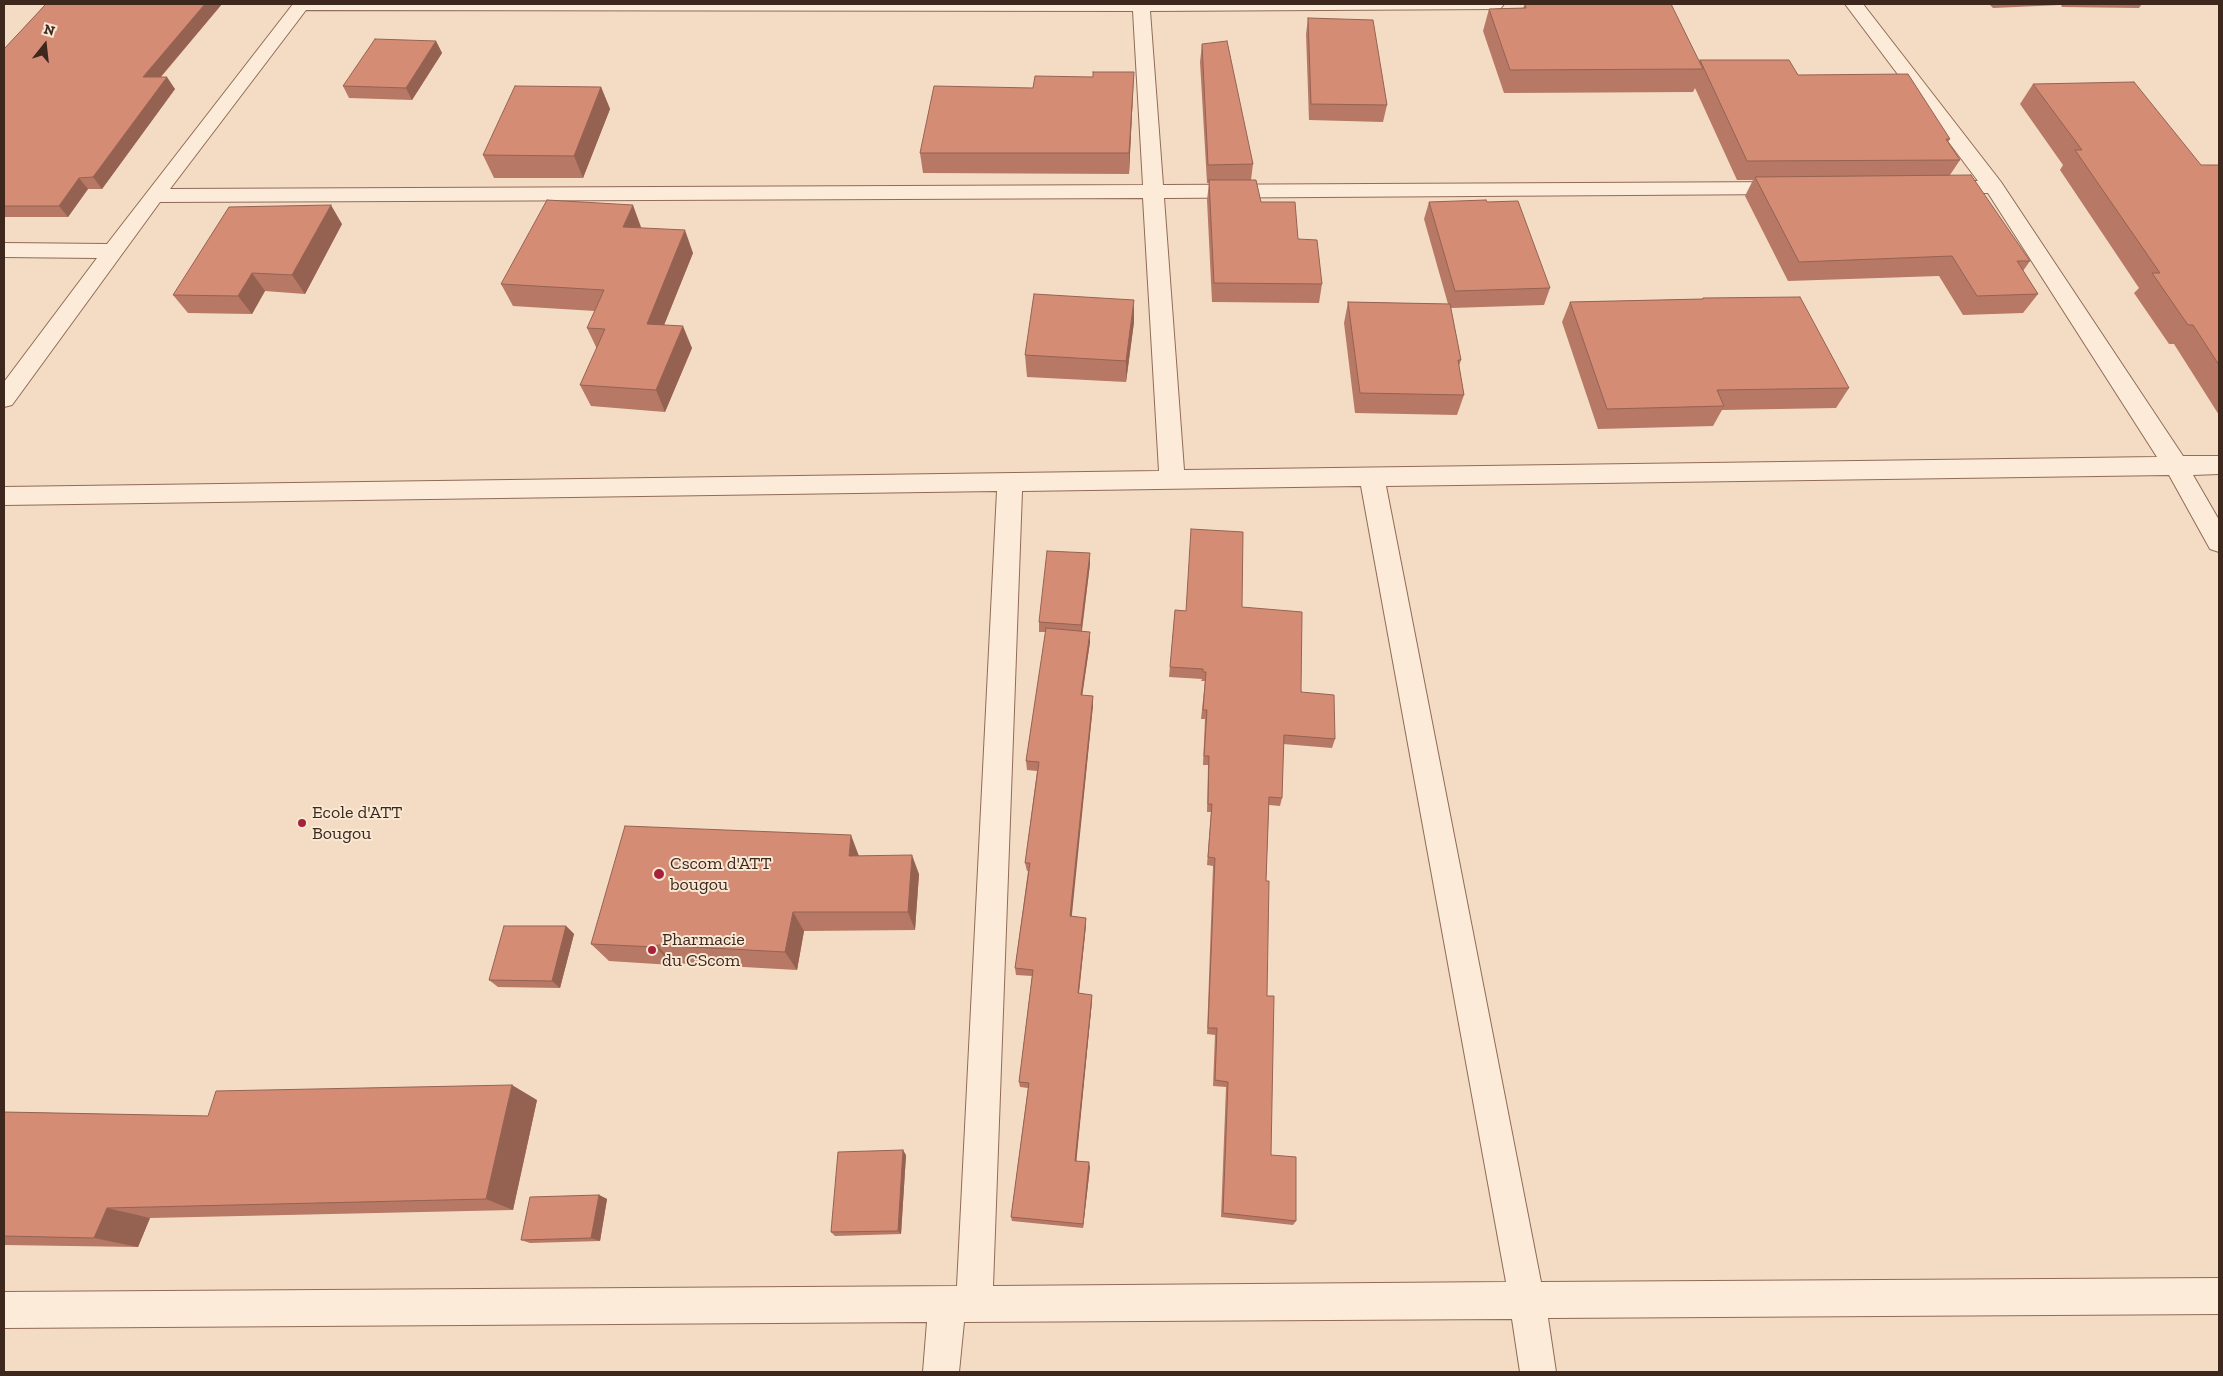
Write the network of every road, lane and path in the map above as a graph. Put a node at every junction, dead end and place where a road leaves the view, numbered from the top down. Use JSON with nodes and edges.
{"nodes":[{"id":1,"x":301,"y":4,"type":"edge"},
{"id":2,"x":1495,"y":4,"type":"edge"},
{"id":3,"x":1854,"y":4,"type":"edge"},
{"id":4,"x":1141,"y":5,"type":"edge"},
{"id":5,"x":1924,"y":187,"type":"edge"},
{"id":6,"x":1994,"y":187,"type":"junction"},
{"id":7,"x":1804,"y":188,"type":"edge"},
{"id":8,"x":1154,"y":192,"type":"junction"},
{"id":9,"x":154,"y":196,"type":"junction"},
{"id":10,"x":4,"y":250,"type":"edge"},
{"id":11,"x":115,"y":251,"type":"junction"},
{"id":12,"x":4,"y":399,"type":"edge"},
{"id":13,"x":2176,"y":466,"type":"junction"},
{"id":14,"x":2219,"y":466,"type":"edge"},
{"id":15,"x":1372,"y":477,"type":"junction"},
{"id":16,"x":1172,"y":480,"type":"junction"},
{"id":17,"x":1010,"y":482,"type":"junction"},
{"id":18,"x":4,"y":496,"type":"edge"},
{"id":19,"x":2219,"y":542,"type":"edge"},
{"id":20,"x":2219,"y":1296,"type":"edge"},
{"id":21,"x":1526,"y":1301,"type":"junction"},
{"id":22,"x":961,"y":1304,"type":"junction"},
{"id":23,"x":4,"y":1310,"type":"edge"},
{"id":24,"x":941,"y":1372,"type":"edge"},
{"id":25,"x":1538,"y":1372,"type":"edge"}],
"edges":[{"from":1,"to":4,"type":"street"},
{"from":1,"to":9,"type":"street"},
{"from":2,"to":4,"type":"street"},
{"from":3,"to":6,"type":"street"},
{"from":4,"to":8,"type":"street"},
{"from":5,"to":6,"type":"street"},
{"from":6,"to":13,"type":"street"},
{"from":7,"to":8,"type":"street"},
{"from":8,"to":9,"type":"street"},
{"from":8,"to":16,"type":"street"},
{"from":9,"to":11,"type":"street"},
{"from":10,"to":11,"type":"street"},
{"from":11,"to":12,"type":"street"},
{"from":13,"to":14,"type":"street"},
{"from":13,"to":15,"type":"street"},
{"from":13,"to":19,"type":"street"},
{"from":15,"to":16,"type":"street"},
{"from":15,"to":21,"type":"street"},
{"from":16,"to":17,"type":"street"},
{"from":17,"to":18,"type":"street"},
{"from":17,"to":22,"type":"street"},
{"from":20,"to":21,"type":"street"},
{"from":21,"to":22,"type":"street"},
{"from":21,"to":25,"type":"street"},
{"from":22,"to":23,"type":"street"},
{"from":22,"to":24,"type":"street"}]}
